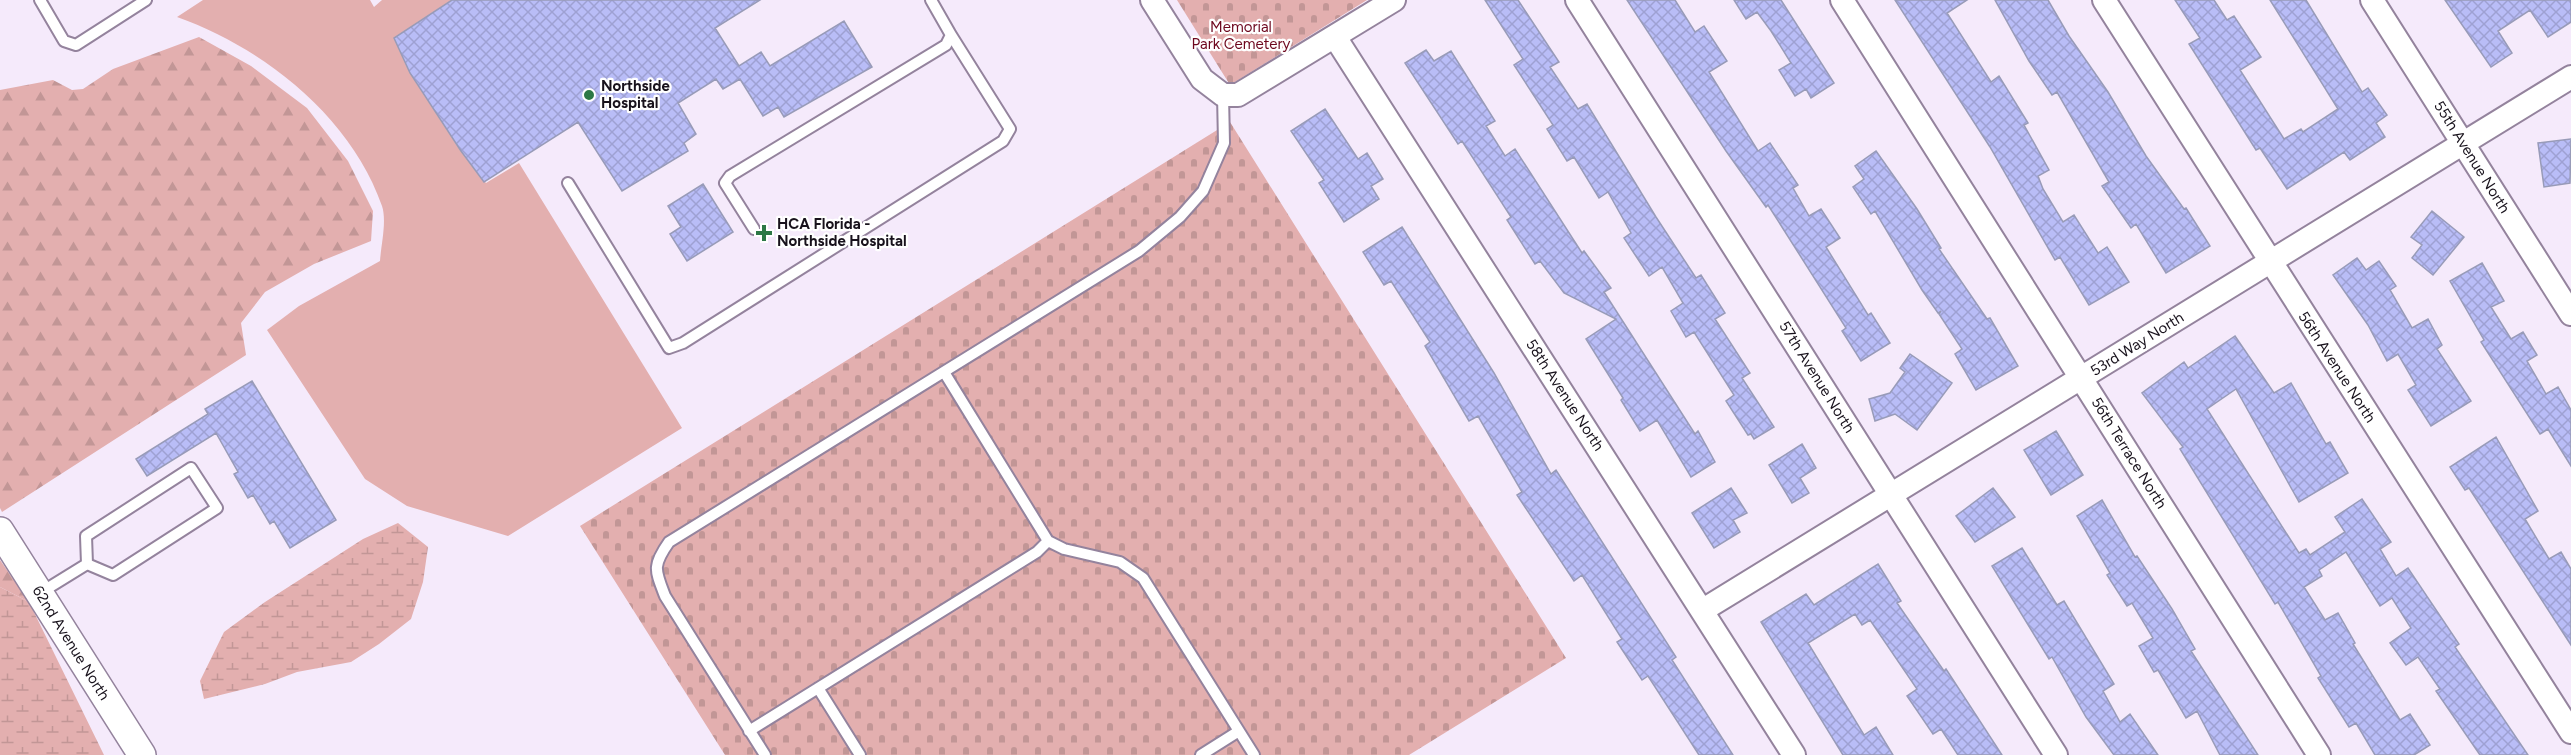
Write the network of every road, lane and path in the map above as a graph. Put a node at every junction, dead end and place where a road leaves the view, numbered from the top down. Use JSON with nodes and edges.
{"nodes":[{"id":1,"x":40,"y":0,"type":"edge"},
{"id":2,"x":146,"y":0,"type":"edge"},
{"id":3,"x":931,"y":0,"type":"edge"},
{"id":4,"x":1152,"y":0,"type":"edge"},
{"id":5,"x":1394,"y":0,"type":"edge"},
{"id":6,"x":1577,"y":0,"type":"edge"},
{"id":7,"x":1842,"y":0,"type":"edge"},
{"id":8,"x":2104,"y":0,"type":"edge"},
{"id":9,"x":2372,"y":0,"type":"edge"},
{"id":10,"x":951,"y":35,"type":"junction"},
{"id":11,"x":1335,"y":37,"type":"junction"},
{"id":12,"x":2571,"y":77,"type":"edge"},
{"id":13,"x":1223,"y":95,"type":"junction"},
{"id":14,"x":2463,"y":144,"type":"junction"},
{"id":15,"x":568,"y":183,"type":"dead end"},
{"id":16,"x":754,"y":229,"type":"dead end"},
{"id":17,"x":2270,"y":262,"type":"junction"},
{"id":18,"x":2571,"y":314,"type":"edge"},
{"id":19,"x":944,"y":372,"type":"junction"},
{"id":20,"x":2082,"y":378,"type":"junction"},
{"id":21,"x":1891,"y":494,"type":"junction"},
{"id":22,"x":0,"y":531,"type":"edge"},
{"id":23,"x":1048,"y":541,"type":"junction"},
{"id":24,"x":87,"y":564,"type":"junction"},
{"id":25,"x":40,"y":593,"type":"junction"},
{"id":26,"x":1703,"y":610,"type":"junction"},
{"id":27,"x":818,"y":688,"type":"junction"},
{"id":28,"x":749,"y":731,"type":"junction"},
{"id":29,"x":1239,"y":731,"type":"junction"},
{"id":30,"x":2571,"y":732,"type":"edge"},
{"id":31,"x":142,"y":755,"type":"edge"},
{"id":32,"x":765,"y":755,"type":"edge"},
{"id":33,"x":860,"y":755,"type":"edge"},
{"id":34,"x":1201,"y":755,"type":"edge"},
{"id":35,"x":1254,"y":755,"type":"edge"},
{"id":36,"x":1794,"y":755,"type":"edge"},
{"id":37,"x":2056,"y":755,"type":"edge"},
{"id":38,"x":2319,"y":755,"type":"edge"}],
"edges":[{"from":1,"to":2,"type":"lane"},
{"from":3,"to":10,"type":"lane"},
{"from":4,"to":13,"type":"street"},
{"from":5,"to":11,"type":"street"},
{"from":6,"to":21,"type":"street","name":"57th Avenue North"},
{"from":7,"to":20,"type":"street","name":"56th Terrace North"},
{"from":8,"to":17,"type":"street","name":"56th Avenue North"},
{"from":9,"to":14,"type":"street","name":"55th Avenue North"},
{"from":10,"to":15,"type":"lane"},
{"from":10,"to":16,"type":"lane"},
{"from":11,"to":13,"type":"street"},
{"from":11,"to":26,"type":"street","name":"58th Avenue North"},
{"from":12,"to":14,"type":"street","name":"53rd Way North"},
{"from":13,"to":19,"type":"lane"},
{"from":14,"to":17,"type":"street","name":"53rd Way North"},
{"from":14,"to":18,"type":"street","name":"55th Avenue North"},
{"from":17,"to":20,"type":"street","name":"53rd Way North"},
{"from":17,"to":30,"type":"street","name":"56th Avenue North"},
{"from":19,"to":23,"type":"lane"},
{"from":19,"to":28,"type":"lane"},
{"from":20,"to":21,"type":"street","name":"53rd Way North"},
{"from":20,"to":38,"type":"street","name":"56th Terrace North"},
{"from":21,"to":26,"type":"street","name":"53rd Way North"},
{"from":21,"to":37,"type":"street","name":"57th Avenue North"},
{"from":22,"to":25,"type":"street","name":"62nd Avenue North"},
{"from":23,"to":27,"type":"lane"},
{"from":23,"to":29,"type":"lane"},
{"from":24,"to":24,"type":"lane"},
{"from":24,"to":25,"type":"lane"},
{"from":25,"to":31,"type":"street","name":"62nd Avenue North"},
{"from":26,"to":36,"type":"street","name":"58th Avenue North"},
{"from":27,"to":28,"type":"lane"},
{"from":27,"to":33,"type":"lane"},
{"from":28,"to":32,"type":"lane"},
{"from":29,"to":34,"type":"lane"},
{"from":29,"to":35,"type":"lane"}]}
